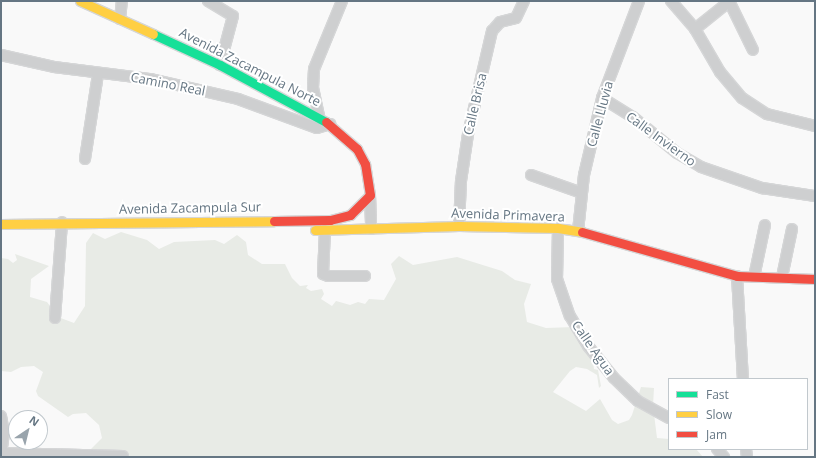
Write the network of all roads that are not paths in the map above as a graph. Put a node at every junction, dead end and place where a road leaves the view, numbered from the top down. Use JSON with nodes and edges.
{"nodes":[{"id":1,"x":80,"y":1,"type":"edge"},
{"id":2,"x":122,"y":1,"type":"edge"},
{"id":3,"x":208,"y":1,"type":"edge"},
{"id":4,"x":342,"y":1,"type":"edge"},
{"id":5,"x":524,"y":1,"type":"edge"},
{"id":6,"x":640,"y":1,"type":"edge"},
{"id":7,"x":671,"y":1,"type":"edge"},
{"id":8,"x":730,"y":2,"type":"edge"},
{"id":9,"x":120,"y":18,"type":"junction"},
{"id":10,"x":695,"y":29,"type":"junction"},
{"id":11,"x":754,"y":50,"type":"dead end"},
{"id":12,"x":1,"y":55,"type":"edge"},
{"id":13,"x":220,"y":65,"type":"junction"},
{"id":14,"x":98,"y":74,"type":"junction"},
{"id":15,"x":602,"y":98,"type":"junction"},
{"id":16,"x":319,"y":116,"type":"junction"},
{"id":17,"x":330,"y":124,"type":"junction"},
{"id":18,"x":815,"y":126,"type":"edge"},
{"id":19,"x":85,"y":159,"type":"dead end"},
{"id":20,"x":531,"y":175,"type":"dead end"},
{"id":21,"x":582,"y":193,"type":"junction"},
{"id":22,"x":370,"y":196,"type":"junction"},
{"id":23,"x":815,"y":196,"type":"edge"},
{"id":24,"x":293,"y":220,"type":"junction"},
{"id":25,"x":62,"y":222,"type":"junction"},
{"id":26,"x":1,"y":224,"type":"edge"},
{"id":27,"x":765,"y":225,"type":"dead end"},
{"id":28,"x":459,"y":226,"type":"junction"},
{"id":29,"x":558,"y":228,"type":"junction"},
{"id":30,"x":371,"y":229,"type":"junction"},
{"id":31,"x":792,"y":229,"type":"dead end"},
{"id":32,"x":325,"y":230,"type":"junction"},
{"id":33,"x":578,"y":231,"type":"junction"},
{"id":34,"x":365,"y":276,"type":"dead end"},
{"id":35,"x":737,"y":276,"type":"junction"},
{"id":36,"x":754,"y":277,"type":"junction"},
{"id":37,"x":782,"y":277,"type":"junction"},
{"id":38,"x":815,"y":279,"type":"edge"},
{"id":39,"x":55,"y":318,"type":"dead end"},
{"id":40,"x":743,"y":378,"type":"edge"},
{"id":41,"x":1,"y":416,"type":"edge"},
{"id":42,"x":668,"y":417,"type":"edge"},
{"id":43,"x":1,"y":453,"type":"edge"},
{"id":44,"x":123,"y":456,"type":"edge"}],
"edges":[{"from":1,"to":9,"type":"main road","name":"Avenida Zacampula Norte"},
{"from":2,"to":9,"type":"street"},
{"from":3,"to":13,"type":"street"},
{"from":4,"to":16,"type":"street"},
{"from":5,"to":28,"type":"street","name":"Calle Brisa"},
{"from":6,"to":15,"type":"street","name":"Calle Lluvia"},
{"from":7,"to":10,"type":"street"},
{"from":8,"to":10,"type":"street"},
{"from":8,"to":11,"type":"street"},
{"from":9,"to":13,"type":"main road","name":"Avenida Zacampula Norte"},
{"from":10,"to":18,"type":"street"},
{"from":12,"to":14,"type":"street","name":"Camino Real"},
{"from":13,"to":16,"type":"main road","name":"Avenida Zacampula Norte"},
{"from":14,"to":17,"type":"street","name":"Camino Real"},
{"from":14,"to":19,"type":"street"},
{"from":15,"to":21,"type":"street","name":"Calle Lluvia"},
{"from":15,"to":23,"type":"street","name":"Calle Invierno"},
{"from":16,"to":17,"type":"main road","name":"Avenida Zacampula Norte"},
{"from":17,"to":22,"type":"main road","name":"Avenida Zacampula Norte"},
{"from":20,"to":21,"type":"street"},
{"from":21,"to":33,"type":"street","name":"Calle Lluvia"},
{"from":22,"to":24,"type":"main road","name":"Avenida Zacampula Sur"},
{"from":22,"to":30,"type":"street"},
{"from":24,"to":25,"type":"main road","name":"Avenida Zacampula Sur"},
{"from":24,"to":32,"type":"main road","name":"Avenida Primavera"},
{"from":25,"to":26,"type":"main road","name":"Avenida Zacampula Sur"},
{"from":25,"to":39,"type":"street"},
{"from":27,"to":36,"type":"street"},
{"from":28,"to":29,"type":"main road","name":"Avenida Primavera"},
{"from":28,"to":30,"type":"main road","name":"Avenida Primavera"},
{"from":29,"to":33,"type":"main road","name":"Avenida Primavera"},
{"from":29,"to":42,"type":"street","name":"Calle Agua"},
{"from":30,"to":32,"type":"main road","name":"Avenida Primavera"},
{"from":31,"to":37,"type":"street"},
{"from":32,"to":34,"type":"street"},
{"from":33,"to":35,"type":"main road","name":"Avenida Primavera"},
{"from":35,"to":36,"type":"main road","name":"Avenida Primavera"},
{"from":35,"to":40,"type":"street"},
{"from":36,"to":37,"type":"main road","name":"Avenida Primavera"},
{"from":37,"to":38,"type":"main road","name":"Avenida Primavera"},
{"from":41,"to":43,"type":"street"},
{"from":43,"to":44,"type":"street"}]}
